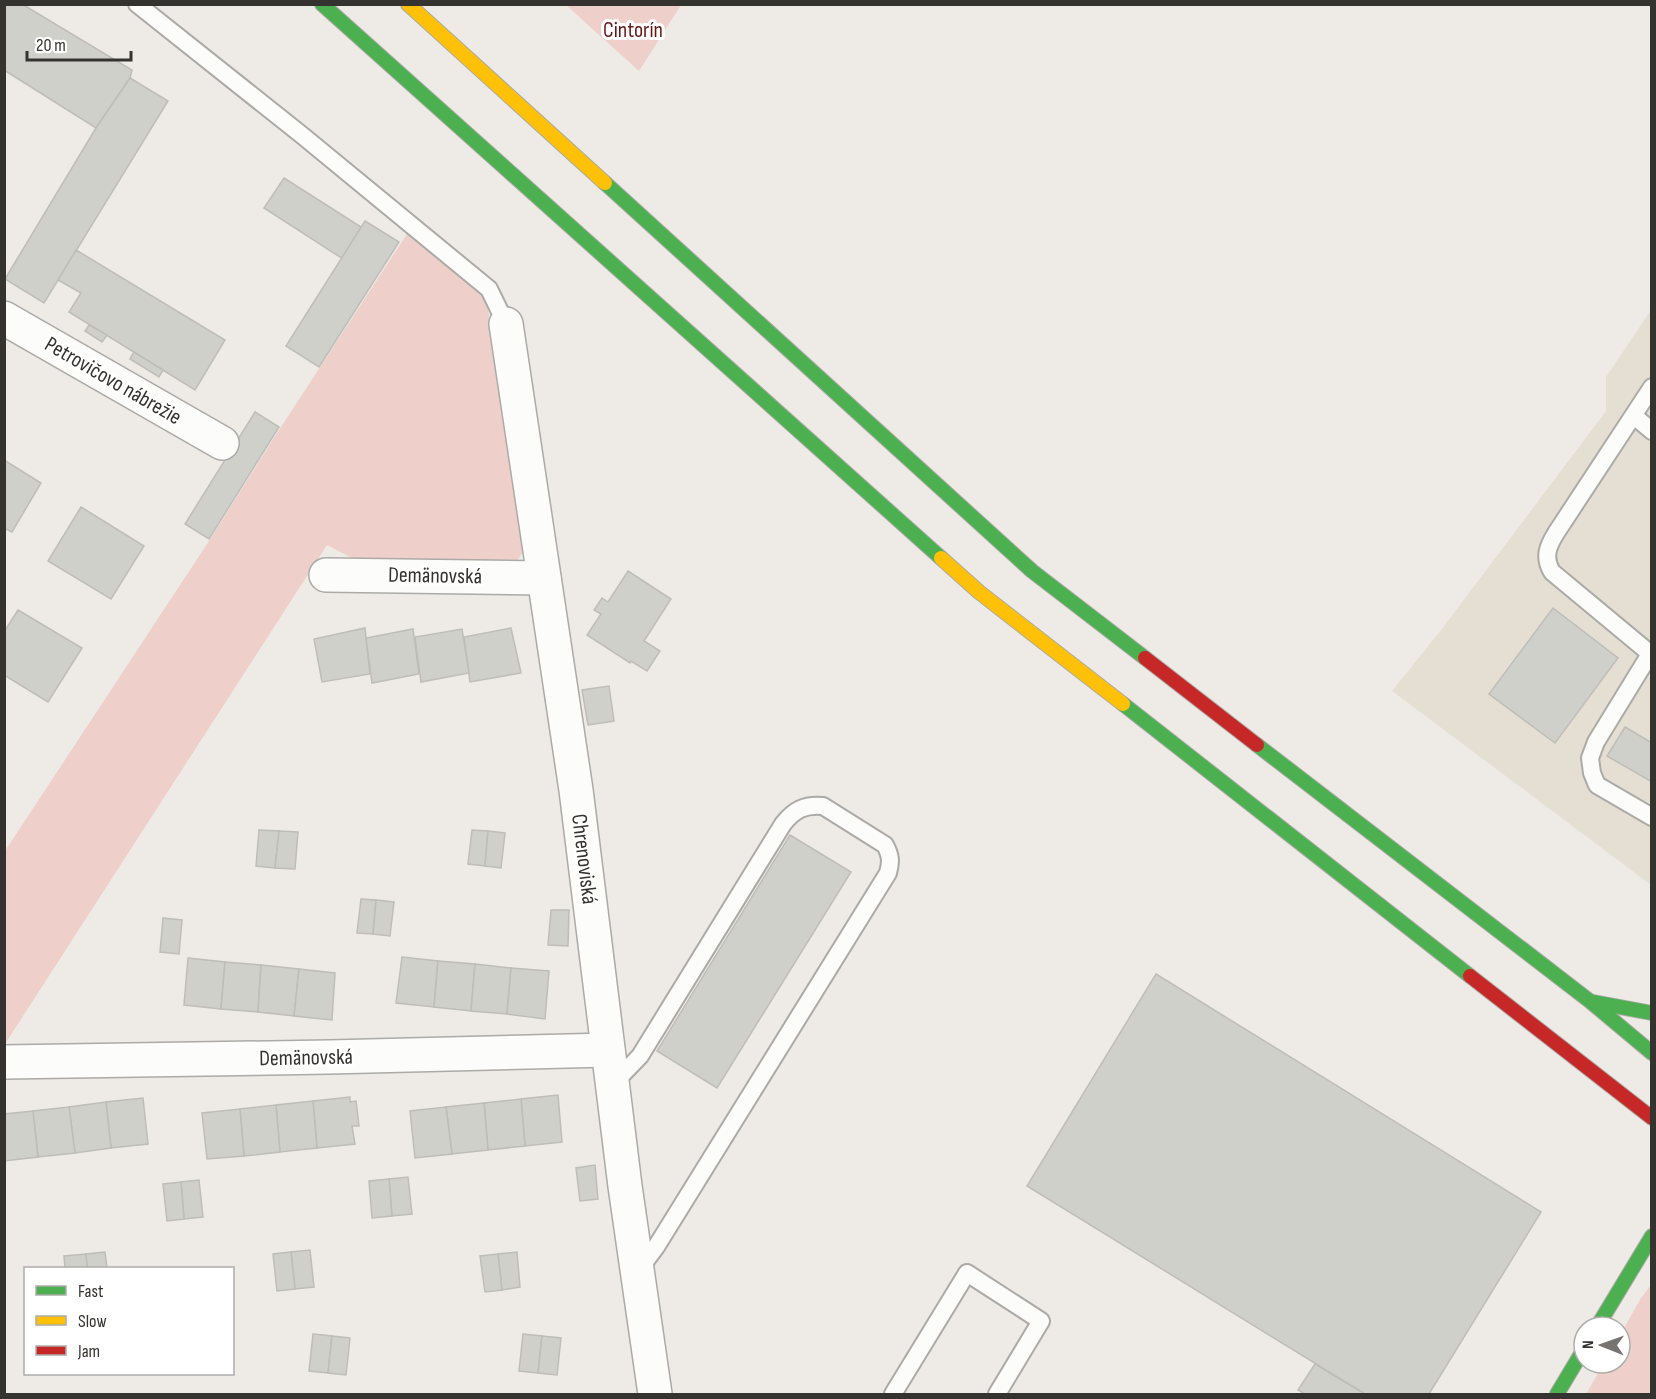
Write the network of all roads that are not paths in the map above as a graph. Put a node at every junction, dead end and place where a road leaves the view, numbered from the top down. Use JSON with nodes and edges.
{"nodes":[{"id":1,"x":137,"y":4,"type":"edge"},
{"id":2,"x":322,"y":4,"type":"edge"},
{"id":3,"x":408,"y":4,"type":"edge"},
{"id":4,"x":4,"y":318,"type":"edge"},
{"id":5,"x":506,"y":324,"type":"joint"},
{"id":6,"x":1652,"y":387,"type":"edge"},
{"id":7,"x":1634,"y":416,"type":"junction"},
{"id":8,"x":1652,"y":432,"type":"edge"},
{"id":9,"x":222,"y":443,"type":"dead end"},
{"id":10,"x":326,"y":575,"type":"dead end"},
{"id":11,"x":544,"y":578,"type":"junction"},
{"id":12,"x":1651,"y":654,"type":"edge"},
{"id":13,"x":1652,"y":817,"type":"edge"},
{"id":14,"x":1591,"y":1002,"type":"junction"},
{"id":15,"x":1652,"y":1013,"type":"edge"},
{"id":16,"x":608,"y":1050,"type":"junction"},
{"id":17,"x":1652,"y":1053,"type":"edge"},
{"id":18,"x":4,"y":1062,"type":"edge"},
{"id":19,"x":612,"y":1085,"type":"junction"},
{"id":20,"x":1652,"y":1119,"type":"edge"},
{"id":21,"x":1652,"y":1236,"type":"edge"},
{"id":22,"x":637,"y":1272,"type":"junction"},
{"id":23,"x":1604,"y":1315,"type":"edge"},
{"id":24,"x":1572,"y":1369,"type":"edge"},
{"id":25,"x":655,"y":1395,"type":"edge"},
{"id":26,"x":893,"y":1395,"type":"edge"},
{"id":27,"x":997,"y":1395,"type":"edge"},
{"id":28,"x":1557,"y":1395,"type":"edge"}],
"edges":[{"from":1,"to":5,"type":"lane"},
{"from":2,"to":20,"type":"main road"},
{"from":3,"to":14,"type":"main road"},
{"from":4,"to":9,"type":"street","name":"Petrovičovo nábrežie"},
{"from":5,"to":11,"type":"street","name":"Chrenoviská"},
{"from":6,"to":7,"type":"lane"},
{"from":7,"to":8,"type":"lane"},
{"from":7,"to":12,"type":"lane"},
{"from":10,"to":11,"type":"street","name":"Demänovská"},
{"from":11,"to":16,"type":"street","name":"Chrenoviská"},
{"from":12,"to":13,"type":"lane"},
{"from":14,"to":15,"type":"main road"},
{"from":14,"to":17,"type":"main road"},
{"from":16,"to":18,"type":"street","name":"Demänovská"},
{"from":16,"to":19,"type":"street","name":"Chrenoviská"},
{"from":19,"to":22,"type":"street","name":"Chrenoviská"},
{"from":19,"to":22,"type":"lane"},
{"from":21,"to":23,"type":"main road"},
{"from":22,"to":25,"type":"street","name":"Chrenoviská"},
{"from":24,"to":28,"type":"main road"},
{"from":26,"to":27,"type":"lane"}]}
